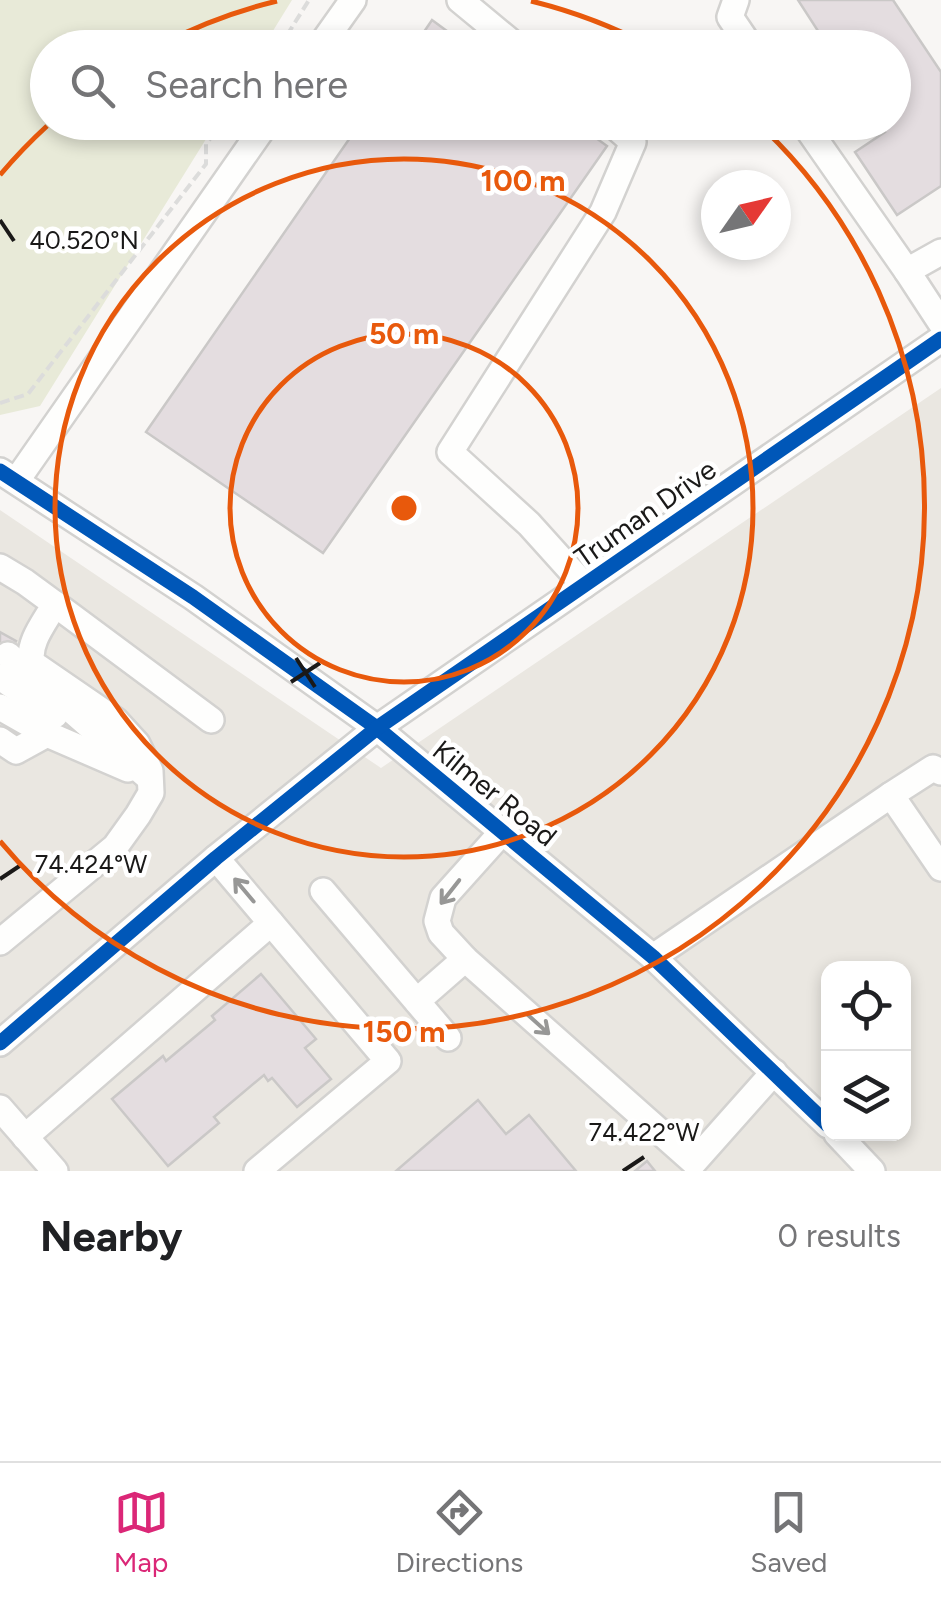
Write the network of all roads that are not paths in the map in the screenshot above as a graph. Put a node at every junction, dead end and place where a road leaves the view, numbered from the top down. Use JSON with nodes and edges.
{"nodes":[{"id":1,"x":352,"y":0,"type":"edge"},
{"id":2,"x":460,"y":0,"type":"edge"},
{"id":3,"x":736,"y":0,"type":"edge"},
{"id":4,"x":331,"y":30,"type":"edge"},
{"id":5,"x":496,"y":30,"type":"edge"},
{"id":6,"x":739,"y":30,"type":"edge"},
{"id":7,"x":254,"y":140,"type":"edge"},
{"id":8,"x":631,"y":140,"type":"edge"},
{"id":9,"x":816,"y":140,"type":"edge"},
{"id":10,"x":941,"y":252,"type":"edge"},
{"id":11,"x":907,"y":271,"type":"junction"},
{"id":12,"x":941,"y":323,"type":"edge"},
{"id":13,"x":941,"y":339,"type":"edge"},
{"id":14,"x":8,"y":475,"type":"edge"},
{"id":15,"x":0,"y":567,"type":"edge"},
{"id":16,"x":584,"y":585,"type":"junction"},
{"id":17,"x":55,"y":604,"type":"junction"},
{"id":18,"x":4,"y":666,"type":"edge"},
{"id":19,"x":0,"y":708,"type":"edge"},
{"id":20,"x":210,"y":720,"type":"dead end"},
{"id":21,"x":377,"y":728,"type":"junction"},
{"id":22,"x":47,"y":734,"type":"junction"},
{"id":23,"x":5,"y":748,"type":"edge"},
{"id":24,"x":941,"y":772,"type":"edge"},
{"id":25,"x":150,"y":779,"type":"junction"},
{"id":26,"x":891,"y":795,"type":"junction"},
{"id":27,"x":503,"y":831,"type":"junction"},
{"id":28,"x":216,"y":858,"type":"junction"},
{"id":29,"x":941,"y":868,"type":"edge"},
{"id":30,"x":323,"y":891,"type":"dead end"},
{"id":31,"x":271,"y":923,"type":"junction"},
{"id":32,"x":0,"y":942,"type":"edge"},
{"id":33,"x":653,"y":957,"type":"junction"},
{"id":34,"x":465,"y":958,"type":"junction"},
{"id":35,"x":417,"y":1002,"type":"junction"},
{"id":36,"x":448,"y":1038,"type":"dead end"},
{"id":37,"x":0,"y":1043,"type":"edge"},
{"id":38,"x":774,"y":1072,"type":"junction"},
{"id":39,"x":0,"y":1108,"type":"edge"},
{"id":40,"x":821,"y":1119,"type":"edge"},
{"id":41,"x":25,"y":1136,"type":"junction"},
{"id":42,"x":844,"y":1141,"type":"edge"},
{"id":43,"x":699,"y":1166,"type":"edge"},
{"id":44,"x":54,"y":1171,"type":"edge"},
{"id":45,"x":257,"y":1171,"type":"edge"},
{"id":46,"x":872,"y":1171,"type":"edge"}],
"edges":[{"from":1,"to":4,"type":"street"},
{"from":2,"to":5,"type":"street"},
{"from":3,"to":6,"type":"street"},
{"from":7,"to":14,"type":"street"},
{"from":8,"to":16,"type":"street"},
{"from":9,"to":11,"type":"street"},
{"from":10,"to":11,"type":"street"},
{"from":11,"to":12,"type":"street"},
{"from":13,"to":16,"type":"street","name":"Truman Drive"},
{"from":14,"to":21,"type":"street","name":"Kilmer Road"},
{"from":15,"to":17,"type":"street"},
{"from":16,"to":21,"type":"street","name":"Truman Drive"},
{"from":17,"to":20,"type":"street"},
{"from":17,"to":25,"type":"street"},
{"from":18,"to":25,"type":"street"},
{"from":19,"to":22,"type":"street"},
{"from":21,"to":27,"type":"street","name":"Kilmer Road"},
{"from":21,"to":28,"type":"street","name":"Truman Drive"},
{"from":22,"to":23,"type":"street"},
{"from":22,"to":25,"type":"street"},
{"from":24,"to":26,"type":"street"},
{"from":25,"to":32,"type":"street"},
{"from":26,"to":29,"type":"street"},
{"from":26,"to":33,"type":"street"},
{"from":27,"to":33,"type":"street","name":"Kilmer Road"},
{"from":27,"to":34,"type":"street","one_way":true},
{"from":31,"to":28,"type":"street","one_way":true},
{"from":28,"to":37,"type":"street","name":"Truman Drive"},
{"from":30,"to":35,"type":"street"},
{"from":31,"to":41,"type":"street"},
{"from":31,"to":45,"type":"street"},
{"from":33,"to":38,"type":"street","name":"Kilmer Road"},
{"from":34,"to":35,"type":"street"},
{"from":34,"to":43,"type":"street","one_way":true},
{"from":35,"to":36,"type":"street"},
{"from":38,"to":40,"type":"street","name":"Kilmer Road"},
{"from":38,"to":43,"type":"street"},
{"from":39,"to":41,"type":"street"},
{"from":41,"to":44,"type":"street"},
{"from":42,"to":46,"type":"street"}]}
